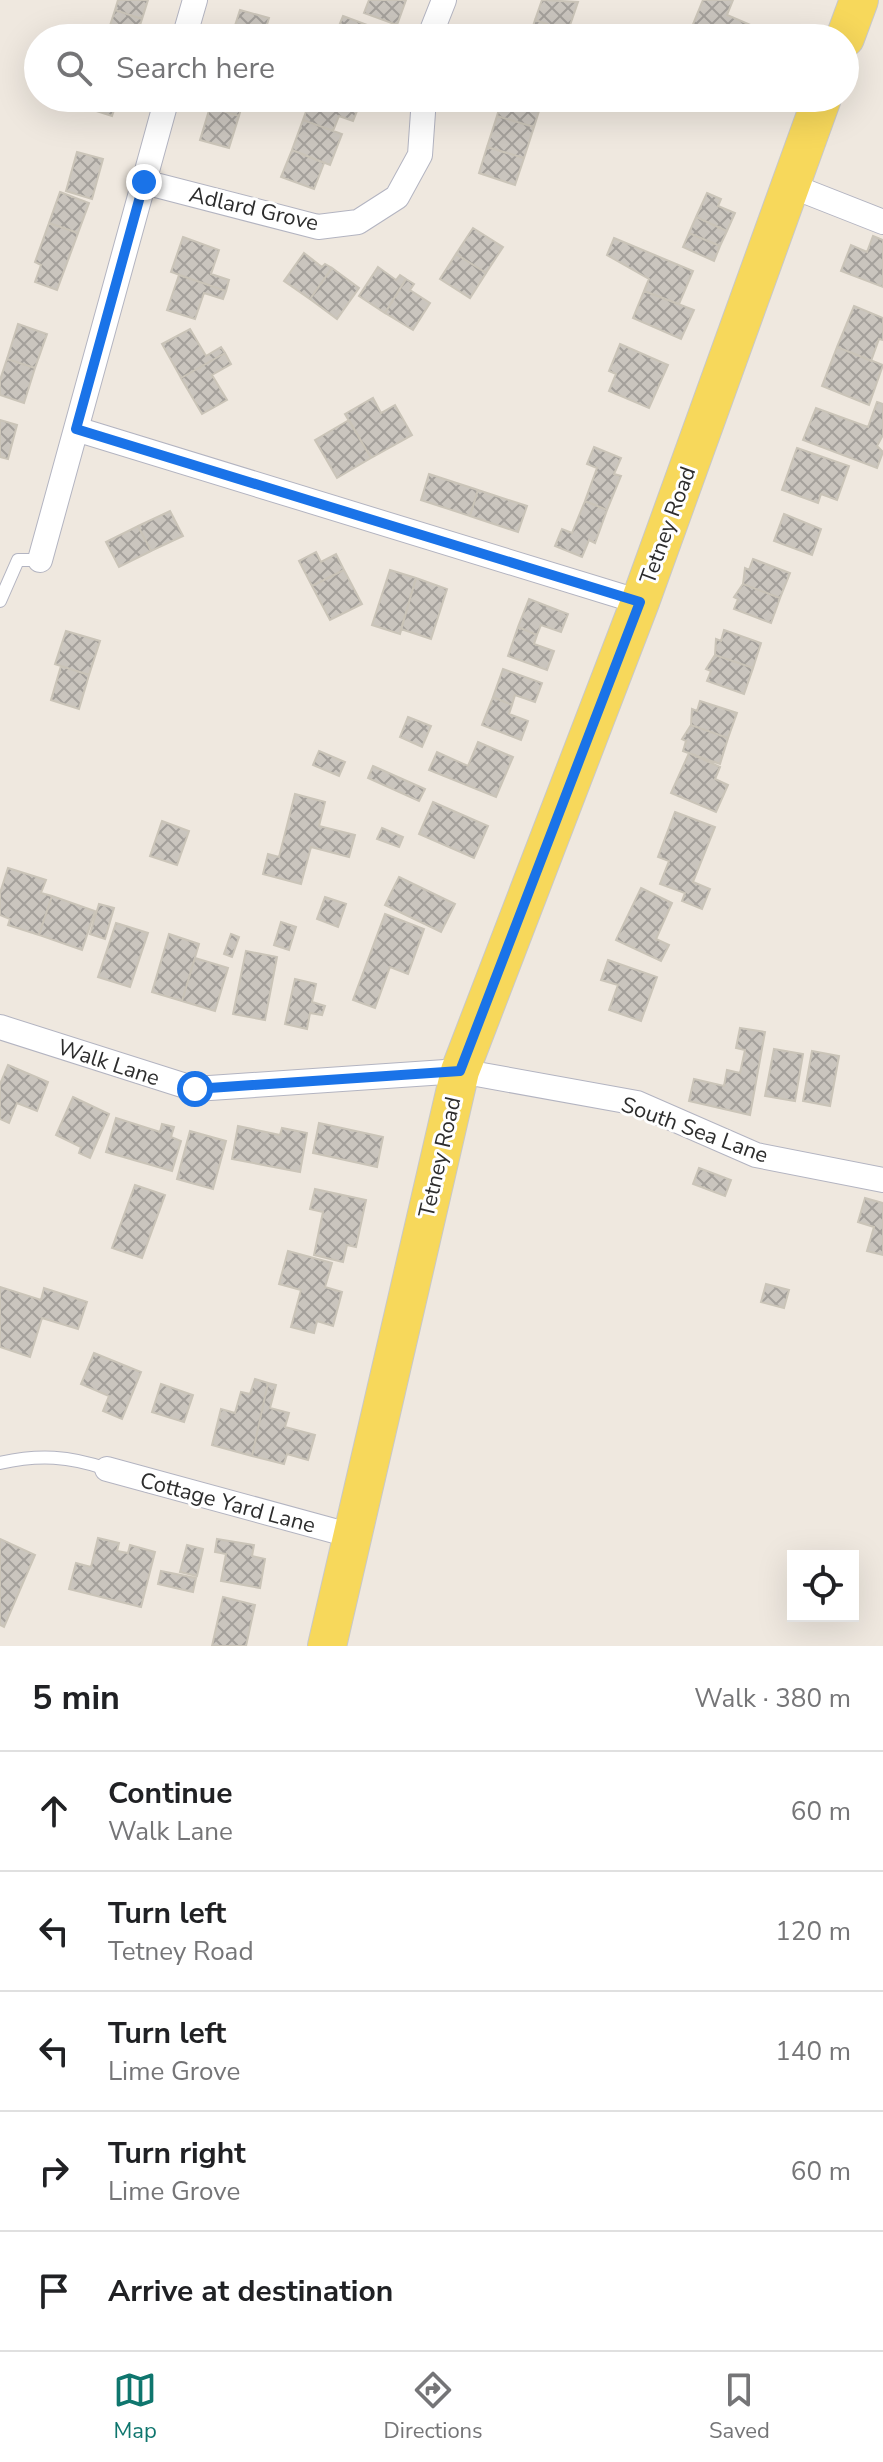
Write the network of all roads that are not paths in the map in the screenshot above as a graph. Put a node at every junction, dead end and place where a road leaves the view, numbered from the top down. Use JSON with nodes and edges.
{"nodes":[{"id":1,"x":195,"y":0,"type":"edge"},
{"id":2,"x":444,"y":0,"type":"edge"},
{"id":3,"x":859,"y":0,"type":"edge"},
{"id":4,"x":188,"y":24,"type":"edge"},
{"id":5,"x":435,"y":24,"type":"edge"},
{"id":6,"x":850,"y":24,"type":"edge"},
{"id":7,"x":163,"y":112,"type":"edge"},
{"id":8,"x":423,"y":112,"type":"edge"},
{"id":9,"x":817,"y":112,"type":"edge"},
{"id":10,"x":144,"y":182,"type":"junction"},
{"id":11,"x":789,"y":185,"type":"junction"},
{"id":12,"x":883,"y":222,"type":"edge"},
{"id":13,"x":76,"y":429,"type":"junction"},
{"id":14,"x":40,"y":560,"type":"joint"},
{"id":15,"x":0,"y":601,"type":"edge"},
{"id":16,"x":640,"y":602,"type":"junction"},
{"id":17,"x":0,"y":1027,"type":"edge"},
{"id":18,"x":460,"y":1071,"type":"junction"},
{"id":19,"x":883,"y":1180,"type":"edge"},
{"id":20,"x":0,"y":1463,"type":"edge"},
{"id":21,"x":107,"y":1469,"type":"joint"},
{"id":22,"x":349,"y":1535,"type":"junction"},
{"id":23,"x":327,"y":1646,"type":"edge"}],
"edges":[{"from":1,"to":4,"type":"street"},
{"from":2,"to":5,"type":"street"},
{"from":3,"to":6,"type":"main road"},
{"from":7,"to":10,"type":"street"},
{"from":8,"to":10,"type":"street","name":"Adlard Grove"},
{"from":9,"to":11,"type":"main road","name":"Tetney Road"},
{"from":10,"to":13,"type":"street"},
{"from":11,"to":12,"type":"street"},
{"from":11,"to":16,"type":"main road","name":"Tetney Road"},
{"from":13,"to":14,"type":"street"},
{"from":13,"to":16,"type":"street"},
{"from":14,"to":15,"type":"lane"},
{"from":16,"to":18,"type":"main road","name":"Tetney Road"},
{"from":17,"to":18,"type":"street","name":"Walk Lane"},
{"from":18,"to":19,"type":"street","name":"South Sea Lane"},
{"from":18,"to":22,"type":"main road","name":"Tetney Road"},
{"from":20,"to":21,"type":"lane"},
{"from":21,"to":22,"type":"street","name":"Cottage Yard Lane"},
{"from":22,"to":23,"type":"main road","name":"Tetney Road"}]}
